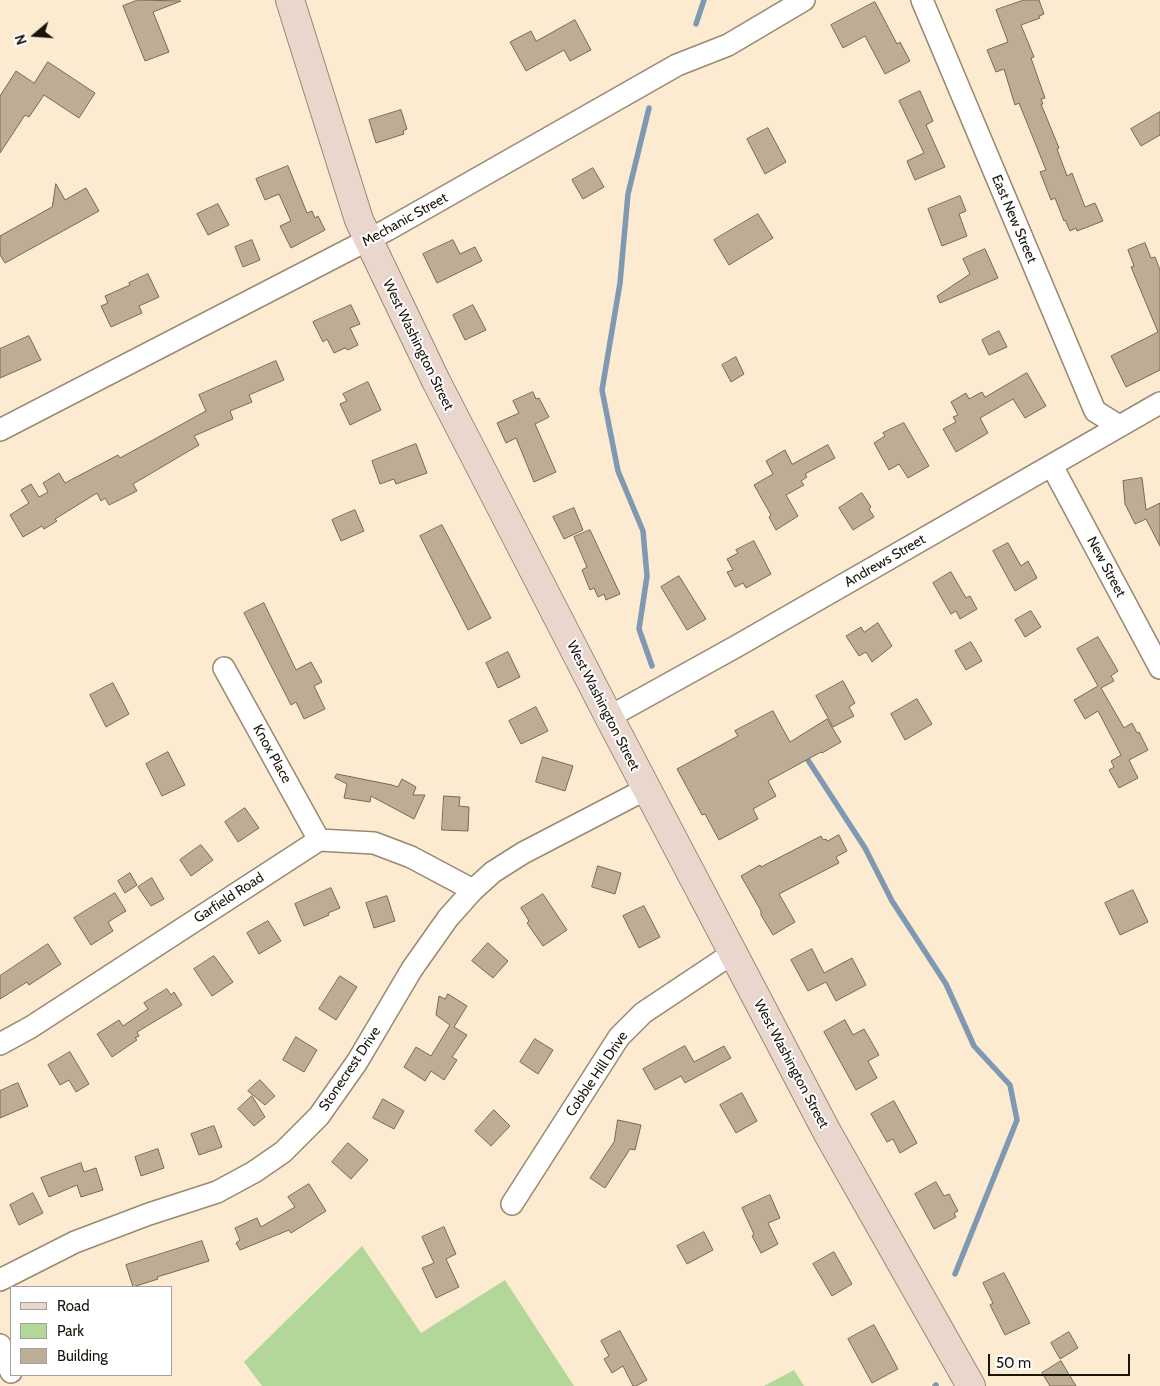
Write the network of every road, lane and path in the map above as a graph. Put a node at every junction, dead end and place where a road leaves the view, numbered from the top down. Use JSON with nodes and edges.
{"nodes":[{"id":1,"x":290,"y":0,"type":"edge"},
{"id":2,"x":804,"y":0,"type":"edge"},
{"id":3,"x":922,"y":0,"type":"edge"},
{"id":4,"x":368,"y":240,"type":"junction"},
{"id":5,"x":1160,"y":403,"type":"edge"},
{"id":6,"x":1119,"y":426,"type":"junction"},
{"id":7,"x":0,"y":430,"type":"edge"},
{"id":8,"x":1052,"y":466,"type":"junction"},
{"id":9,"x":224,"y":668,"type":"dead end"},
{"id":10,"x":1160,"y":668,"type":"edge"},
{"id":11,"x":609,"y":717,"type":"junction"},
{"id":12,"x":646,"y":789,"type":"junction"},
{"id":13,"x":319,"y":840,"type":"junction"},
{"id":14,"x":473,"y":890,"type":"junction"},
{"id":15,"x":733,"y":954,"type":"junction"},
{"id":16,"x":0,"y":1044,"type":"edge"},
{"id":17,"x":512,"y":1204,"type":"dead end"},
{"id":18,"x":0,"y":1280,"type":"edge"},
{"id":19,"x":0,"y":1344,"type":"edge"},
{"id":20,"x":10,"y":1369,"type":"edge"},
{"id":21,"x":971,"y":1386,"type":"edge"}],
"edges":[{"from":1,"to":4,"type":"main road","name":"West Washington Street"},
{"from":2,"to":4,"type":"street","name":"Mechanic Street"},
{"from":3,"to":6,"type":"street","name":"East New Street"},
{"from":4,"to":7,"type":"street","name":"Mechanic Street"},
{"from":4,"to":11,"type":"main road","name":"West Washington Street"},
{"from":5,"to":6,"type":"street","name":"Andrews Street"},
{"from":6,"to":8,"type":"street","name":"Andrews Street"},
{"from":8,"to":10,"type":"street","name":"New Street"},
{"from":8,"to":11,"type":"street","name":"Andrews Street"},
{"from":9,"to":13,"type":"street","name":"Knox Place"},
{"from":11,"to":12,"type":"main road","name":"West Washington Street"},
{"from":12,"to":14,"type":"street","name":"Stonecrest Drive"},
{"from":12,"to":15,"type":"main road","name":"West Washington Street"},
{"from":13,"to":14,"type":"street"},
{"from":13,"to":16,"type":"street","name":"Garfield Road"},
{"from":14,"to":18,"type":"street","name":"Stonecrest Drive"},
{"from":15,"to":17,"type":"street","name":"Cobble Hill Drive"},
{"from":15,"to":21,"type":"main road","name":"West Washington Street"},
{"from":19,"to":20,"type":"street"}]}
